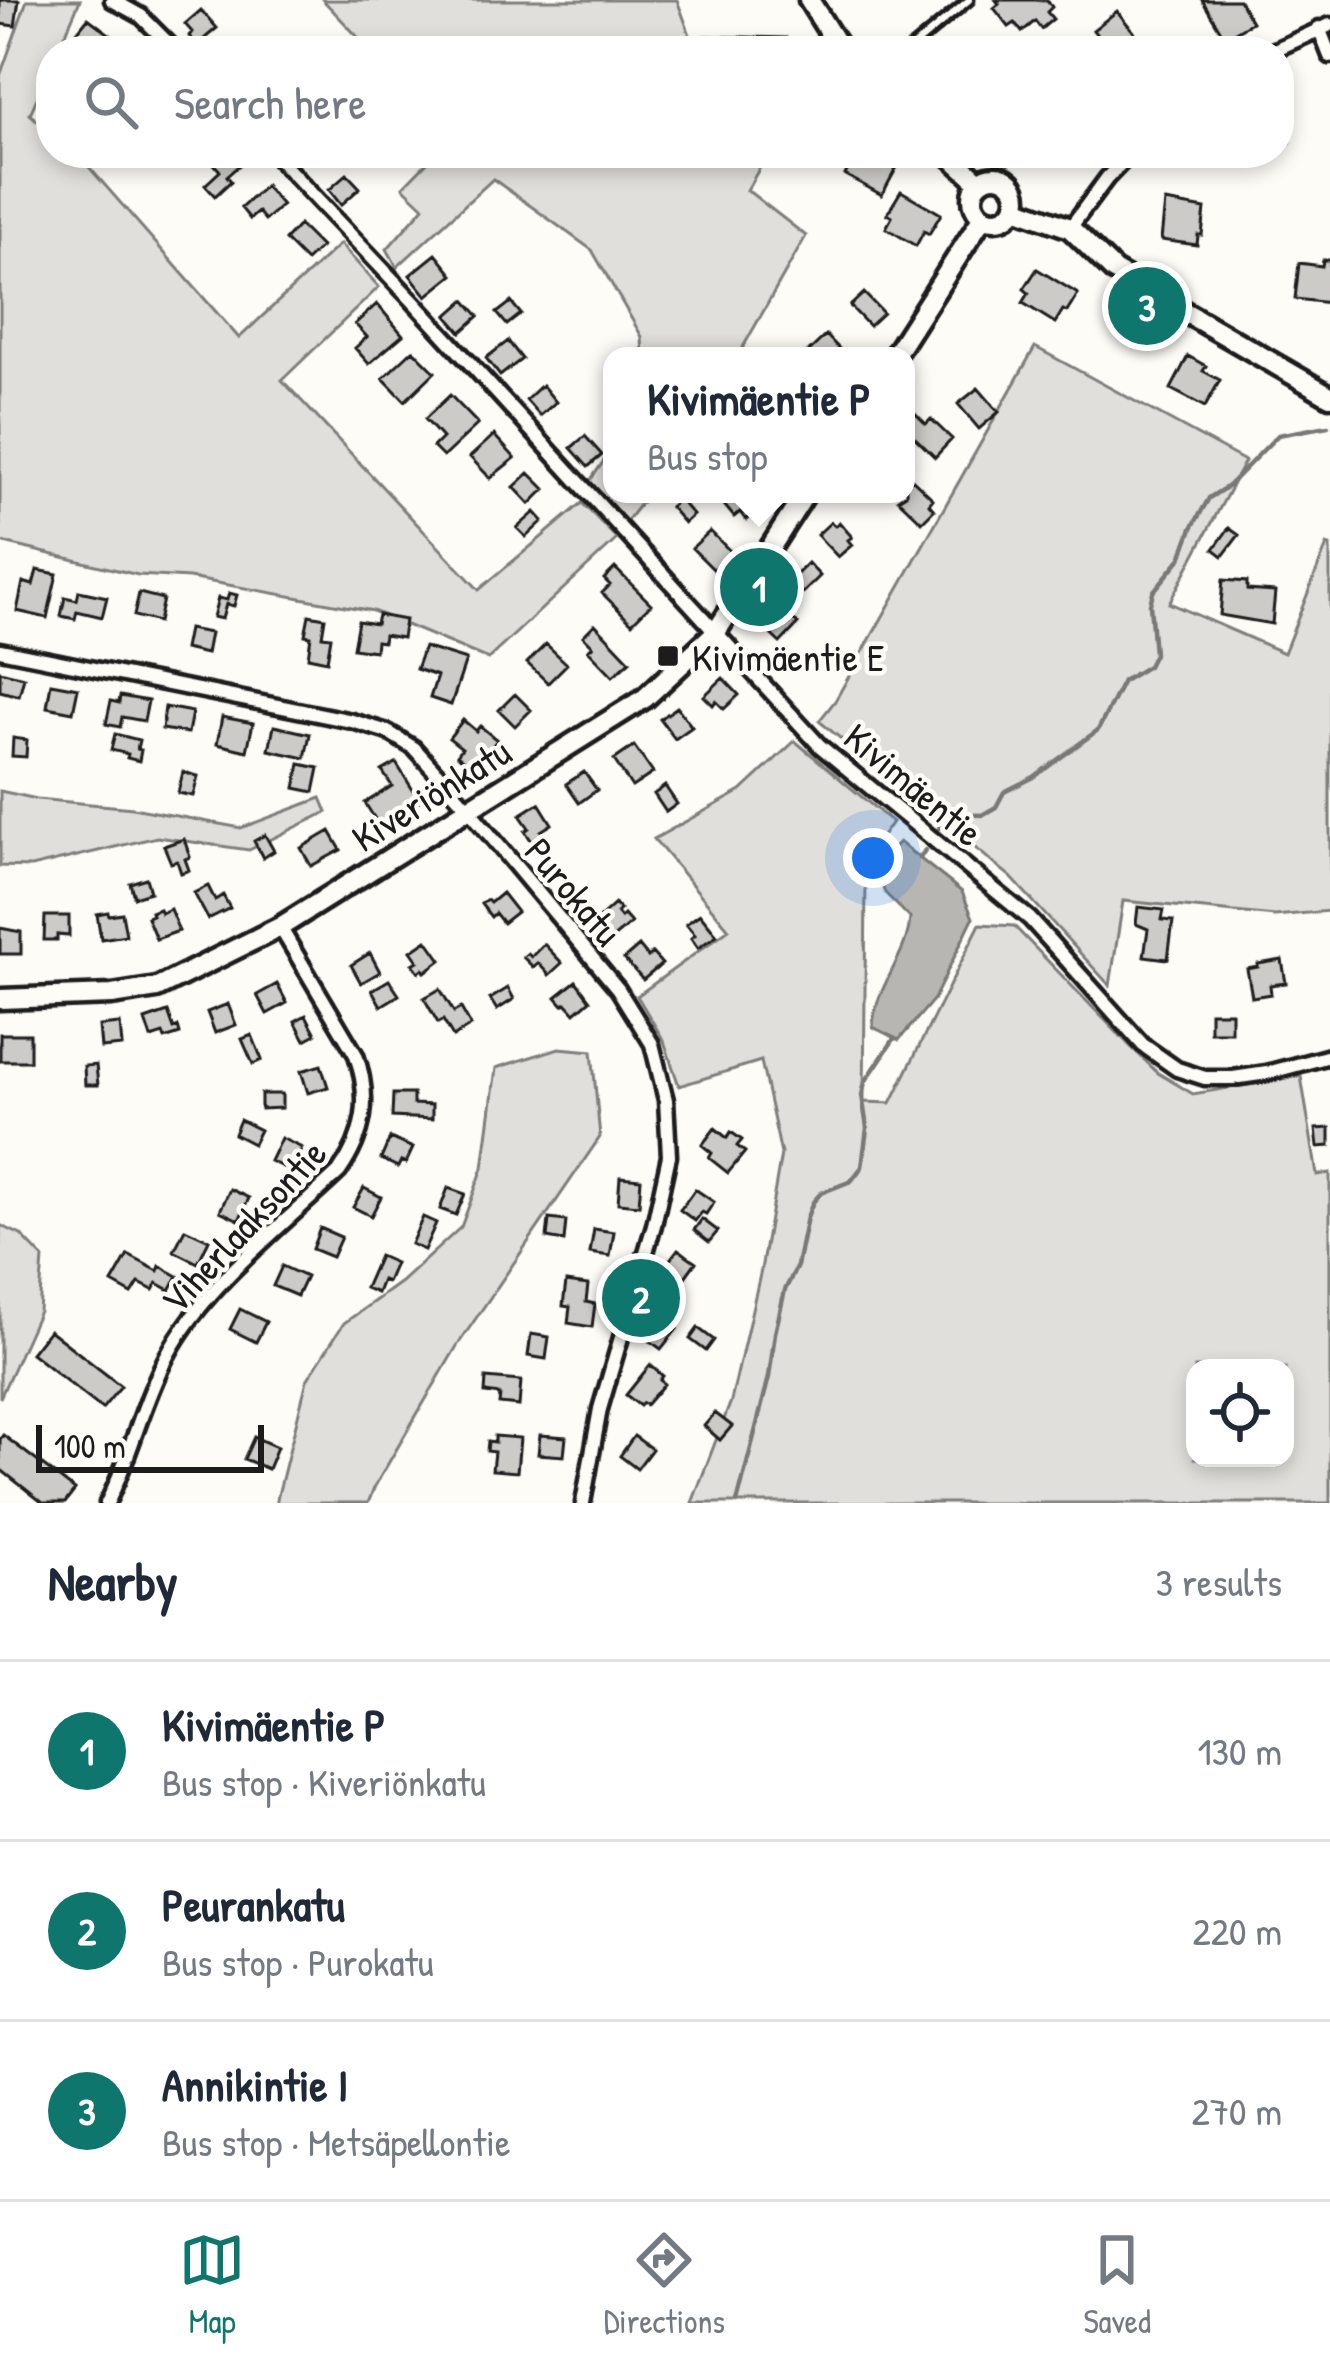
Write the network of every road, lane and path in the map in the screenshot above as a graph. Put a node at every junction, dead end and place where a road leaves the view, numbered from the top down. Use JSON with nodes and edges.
{"nodes":[{"id":1,"x":112,"y":0,"type":"edge"},
{"id":2,"x":809,"y":0,"type":"edge"},
{"id":3,"x":969,"y":0,"type":"edge"},
{"id":4,"x":1325,"y":26,"type":"edge"},
{"id":5,"x":161,"y":36,"type":"edge"},
{"id":6,"x":830,"y":36,"type":"edge"},
{"id":7,"x":926,"y":36,"type":"edge"},
{"id":8,"x":1294,"y":41,"type":"edge"},
{"id":9,"x":1330,"y":56,"type":"edge"},
{"id":10,"x":287,"y":168,"type":"edge"},
{"id":11,"x":964,"y":168,"type":"edge"},
{"id":12,"x":1117,"y":168,"type":"edge"},
{"id":13,"x":979,"y":182,"type":"junction"},
{"id":14,"x":1016,"y":208,"type":"junction"},
{"id":15,"x":983,"y":217,"type":"junction"},
{"id":16,"x":1070,"y":229,"type":"junction"},
{"id":17,"x":900,"y":347,"type":"edge"},
{"id":18,"x":1330,"y":396,"type":"edge"},
{"id":19,"x":799,"y":503,"type":"edge"},
{"id":20,"x":716,"y":632,"type":"junction"},
{"id":21,"x":0,"y":650,"type":"edge"},
{"id":22,"x":467,"y":809,"type":"junction"},
{"id":23,"x":280,"y":928,"type":"junction"},
{"id":24,"x":0,"y":999,"type":"edge"},
{"id":25,"x":1330,"y":1056,"type":"edge"},
{"id":26,"x":106,"y":1503,"type":"edge"},
{"id":27,"x":583,"y":1503,"type":"edge"}],
"edges":[{"from":1,"to":5,"type":"street"},
{"from":2,"to":6,"type":"street"},
{"from":3,"to":7,"type":"lane"},
{"from":4,"to":8,"type":"street"},
{"from":4,"to":9,"type":"street"},
{"from":10,"to":20,"type":"street","name":"Kivimäentie"},
{"from":11,"to":13,"type":"street"},
{"from":12,"to":16,"type":"street"},
{"from":13,"to":14,"type":"street"},
{"from":13,"to":15,"type":"street"},
{"from":14,"to":15,"type":"street"},
{"from":14,"to":16,"type":"street"},
{"from":15,"to":17,"type":"street"},
{"from":16,"to":18,"type":"street"},
{"from":19,"to":20,"type":"street","name":"Kiveriönkatu"},
{"from":20,"to":22,"type":"street","name":"Kiveriönkatu"},
{"from":20,"to":25,"type":"street","name":"Kivimäentie"},
{"from":21,"to":22,"type":"street","name":"Purokatu"},
{"from":22,"to":23,"type":"street","name":"Kiveriönkatu"},
{"from":22,"to":27,"type":"street","name":"Purokatu"},
{"from":23,"to":24,"type":"street","name":"Kiveriönkatu"},
{"from":23,"to":26,"type":"street","name":"Viherlaaksontie"}]}
